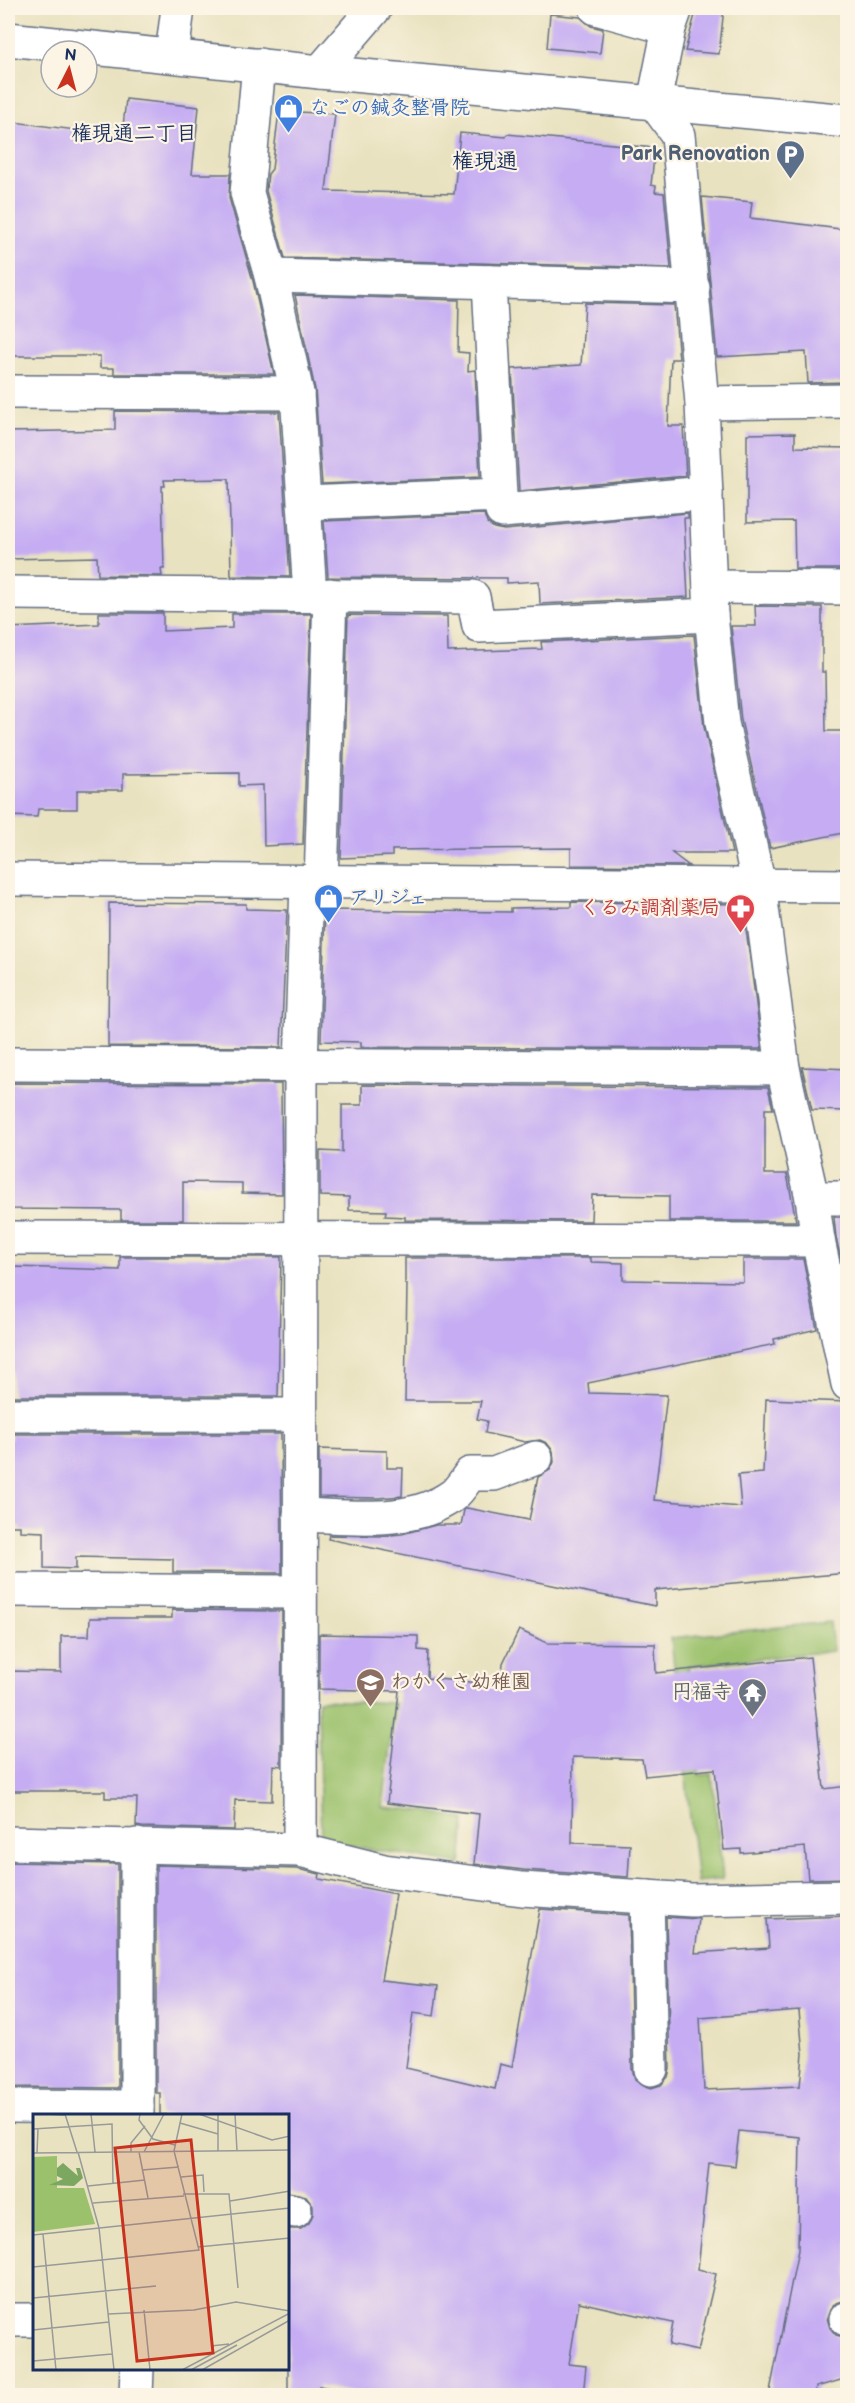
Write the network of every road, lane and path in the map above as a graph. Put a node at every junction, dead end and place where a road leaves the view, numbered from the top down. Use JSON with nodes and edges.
{"nodes":[{"id":1,"x":178,"y":8,"type":"edge"},
{"id":2,"x":375,"y":8,"type":"edge"},
{"id":3,"x":596,"y":8,"type":"edge"},
{"id":4,"x":673,"y":18,"type":"edge"},
{"id":5,"x":8,"y":39,"type":"edge"},
{"id":6,"x":172,"y":55,"type":"junction"},
{"id":7,"x":259,"y":65,"type":"junction"},
{"id":8,"x":320,"y":72,"type":"junction"},
{"id":9,"x":654,"y":102,"type":"junction"},
{"id":10,"x":848,"y":121,"type":"edge"},
{"id":11,"x":271,"y":276,"type":"junction"},
{"id":12,"x":489,"y":282,"type":"junction"},
{"id":13,"x":693,"y":287,"type":"junction"},
{"id":14,"x":8,"y":392,"type":"edge"},
{"id":15,"x":297,"y":393,"type":"junction"},
{"id":16,"x":848,"y":401,"type":"edge"},
{"id":17,"x":702,"y":403,"type":"junction"},
{"id":18,"x":706,"y":493,"type":"junction"},
{"id":19,"x":500,"y":495,"type":"junction"},
{"id":20,"x":304,"y":503,"type":"junction"},
{"id":21,"x":848,"y":588,"type":"edge"},
{"id":22,"x":8,"y":593,"type":"edge"},
{"id":23,"x":320,"y":595,"type":"junction"},
{"id":24,"x":711,"y":601,"type":"junction"},
{"id":25,"x":8,"y":879,"type":"edge"},
{"id":26,"x":314,"y":883,"type":"junction"},
{"id":27,"x":759,"y":885,"type":"junction"},
{"id":28,"x":848,"y":886,"type":"edge"},
{"id":29,"x":8,"y":1064,"type":"edge"},
{"id":30,"x":302,"y":1065,"type":"junction"},
{"id":31,"x":783,"y":1068,"type":"junction"},
{"id":32,"x":812,"y":1198,"type":"junction"},
{"id":33,"x":848,"y":1198,"type":"edge"},
{"id":34,"x":8,"y":1238,"type":"edge"},
{"id":35,"x":301,"y":1239,"type":"junction"},
{"id":36,"x":818,"y":1240,"type":"junction"},
{"id":37,"x":848,"y":1384,"type":"edge"},
{"id":38,"x":8,"y":1415,"type":"edge"},
{"id":39,"x":301,"y":1415,"type":"junction"},
{"id":40,"x":536,"y":1458,"type":"dead end"},
{"id":41,"x":300,"y":1515,"type":"junction"},
{"id":42,"x":8,"y":1590,"type":"edge"},
{"id":43,"x":300,"y":1592,"type":"junction"},
{"id":44,"x":8,"y":1843,"type":"edge"},
{"id":45,"x":136,"y":1845,"type":"junction"},
{"id":46,"x":300,"y":1850,"type":"junction"},
{"id":47,"x":647,"y":1897,"type":"junction"},
{"id":48,"x":848,"y":1897,"type":"edge"},
{"id":49,"x":651,"y":2069,"type":"dead end"},
{"id":50,"x":8,"y":2106,"type":"edge"},
{"id":51,"x":136,"y":2111,"type":"edge"},
{"id":52,"x":8,"y":2319,"type":"edge"},
{"id":53,"x":33,"y":2320,"type":"edge"},
{"id":54,"x":136,"y":2370,"type":"edge"},
{"id":55,"x":136,"y":2396,"type":"edge"}],
"edges":[{"from":1,"to":6,"type":"street"},
{"from":2,"to":8,"type":"street"},
{"from":3,"to":4,"type":"street"},
{"from":4,"to":9,"type":"street"},
{"from":5,"to":6,"type":"street"},
{"from":6,"to":7,"type":"street"},
{"from":7,"to":8,"type":"street"},
{"from":7,"to":11,"type":"street"},
{"from":8,"to":9,"type":"street"},
{"from":9,"to":10,"type":"street"},
{"from":9,"to":13,"type":"street"},
{"from":11,"to":12,"type":"street"},
{"from":11,"to":15,"type":"street"},
{"from":12,"to":13,"type":"street"},
{"from":12,"to":19,"type":"street"},
{"from":13,"to":17,"type":"street"},
{"from":14,"to":15,"type":"street"},
{"from":15,"to":20,"type":"street"},
{"from":16,"to":17,"type":"street"},
{"from":17,"to":18,"type":"street"},
{"from":18,"to":19,"type":"street"},
{"from":18,"to":24,"type":"street"},
{"from":19,"to":20,"type":"street"},
{"from":20,"to":23,"type":"street"},
{"from":21,"to":24,"type":"street"},
{"from":22,"to":23,"type":"street"},
{"from":23,"to":24,"type":"street"},
{"from":23,"to":26,"type":"street"},
{"from":24,"to":27,"type":"street"},
{"from":25,"to":26,"type":"street"},
{"from":26,"to":27,"type":"street"},
{"from":26,"to":30,"type":"street"},
{"from":27,"to":28,"type":"street"},
{"from":27,"to":31,"type":"street"},
{"from":29,"to":30,"type":"street"},
{"from":30,"to":31,"type":"street"},
{"from":30,"to":35,"type":"street"},
{"from":31,"to":32,"type":"street"},
{"from":32,"to":33,"type":"street"},
{"from":32,"to":36,"type":"street"},
{"from":34,"to":35,"type":"street"},
{"from":35,"to":36,"type":"street"},
{"from":35,"to":39,"type":"street"},
{"from":36,"to":37,"type":"street"},
{"from":38,"to":39,"type":"street"},
{"from":39,"to":41,"type":"street"},
{"from":40,"to":41,"type":"street"},
{"from":41,"to":43,"type":"street"},
{"from":42,"to":43,"type":"street"},
{"from":43,"to":46,"type":"street"},
{"from":44,"to":45,"type":"street"},
{"from":45,"to":46,"type":"street"},
{"from":45,"to":51,"type":"street"},
{"from":46,"to":47,"type":"street"},
{"from":47,"to":48,"type":"street"},
{"from":47,"to":49,"type":"street"},
{"from":50,"to":51,"type":"street"},
{"from":52,"to":53,"type":"street"},
{"from":54,"to":55,"type":"street"}]}
